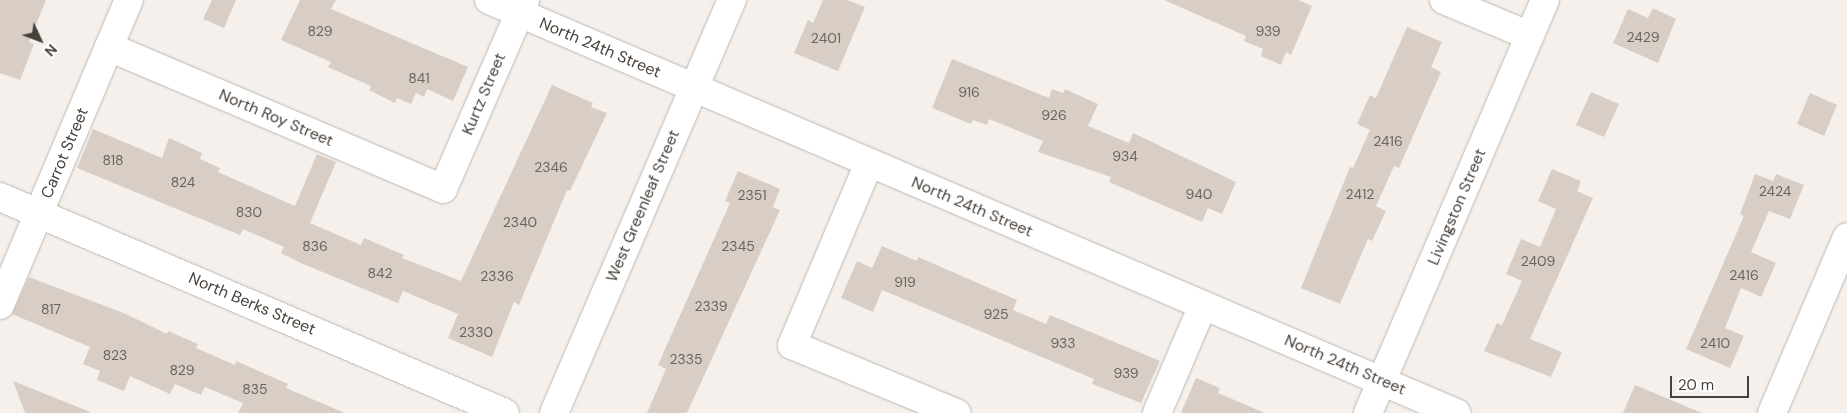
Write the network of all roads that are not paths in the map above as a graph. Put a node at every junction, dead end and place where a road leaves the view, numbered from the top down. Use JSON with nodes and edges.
{"nodes":[{"id":1,"x":129,"y":0,"type":"edge"},
{"id":2,"x":488,"y":0,"type":"edge"},
{"id":3,"x":732,"y":0,"type":"edge"},
{"id":4,"x":1444,"y":0,"type":"edge"},
{"id":5,"x":1545,"y":0,"type":"edge"},
{"id":6,"x":522,"y":7,"type":"edge"},
{"id":7,"x":1530,"y":36,"type":"junction"},
{"id":8,"x":110,"y":47,"type":"junction"},
{"id":9,"x":693,"y":88,"type":"junction"},
{"id":10,"x":870,"y":163,"type":"junction"},
{"id":11,"x":444,"y":189,"type":"joint"},
{"id":12,"x":0,"y":197,"type":"edge"},
{"id":13,"x":40,"y":213,"type":"junction"},
{"id":14,"x":1847,"y":238,"type":"edge"},
{"id":15,"x":0,"y":305,"type":"edge"},
{"id":16,"x":1203,"y":305,"type":"junction"},
{"id":17,"x":1382,"y":381,"type":"junction"},
{"id":18,"x":505,"y":413,"type":"edge"},
{"id":19,"x":554,"y":413,"type":"edge"},
{"id":20,"x":956,"y":413,"type":"edge"},
{"id":21,"x":1156,"y":413,"type":"edge"},
{"id":22,"x":1368,"y":413,"type":"edge"},
{"id":23,"x":1456,"y":413,"type":"edge"},
{"id":24,"x":1772,"y":413,"type":"edge"}],
"edges":[{"from":1,"to":8,"type":"street","name":"Carrot Street"},
{"from":2,"to":6,"type":"street","name":"North 24th Street"},
{"from":3,"to":9,"type":"street","name":"West Greenleaf Street"},
{"from":4,"to":7,"type":"street"},
{"from":5,"to":7,"type":"street","name":"Livingston Street"},
{"from":6,"to":9,"type":"street","name":"North 24th Street"},
{"from":6,"to":11,"type":"street","name":"Kurtz Street"},
{"from":7,"to":17,"type":"street","name":"Livingston Street"},
{"from":8,"to":11,"type":"street","name":"North Roy Street"},
{"from":8,"to":13,"type":"street","name":"Carrot Street"},
{"from":9,"to":10,"type":"street","name":"North 24th Street"},
{"from":9,"to":19,"type":"street","name":"West Greenleaf Street"},
{"from":10,"to":16,"type":"street","name":"North 24th Street"},
{"from":10,"to":20,"type":"street"},
{"from":12,"to":13,"type":"street","name":"North Berks Street"},
{"from":13,"to":15,"type":"street","name":"Carrot Street"},
{"from":13,"to":18,"type":"street","name":"North Berks Street"},
{"from":14,"to":24,"type":"street"},
{"from":16,"to":17,"type":"street","name":"North 24th Street"},
{"from":16,"to":21,"type":"street"},
{"from":17,"to":22,"type":"street","name":"Livingston Street"},
{"from":17,"to":23,"type":"street","name":"North 24th Street"}]}
